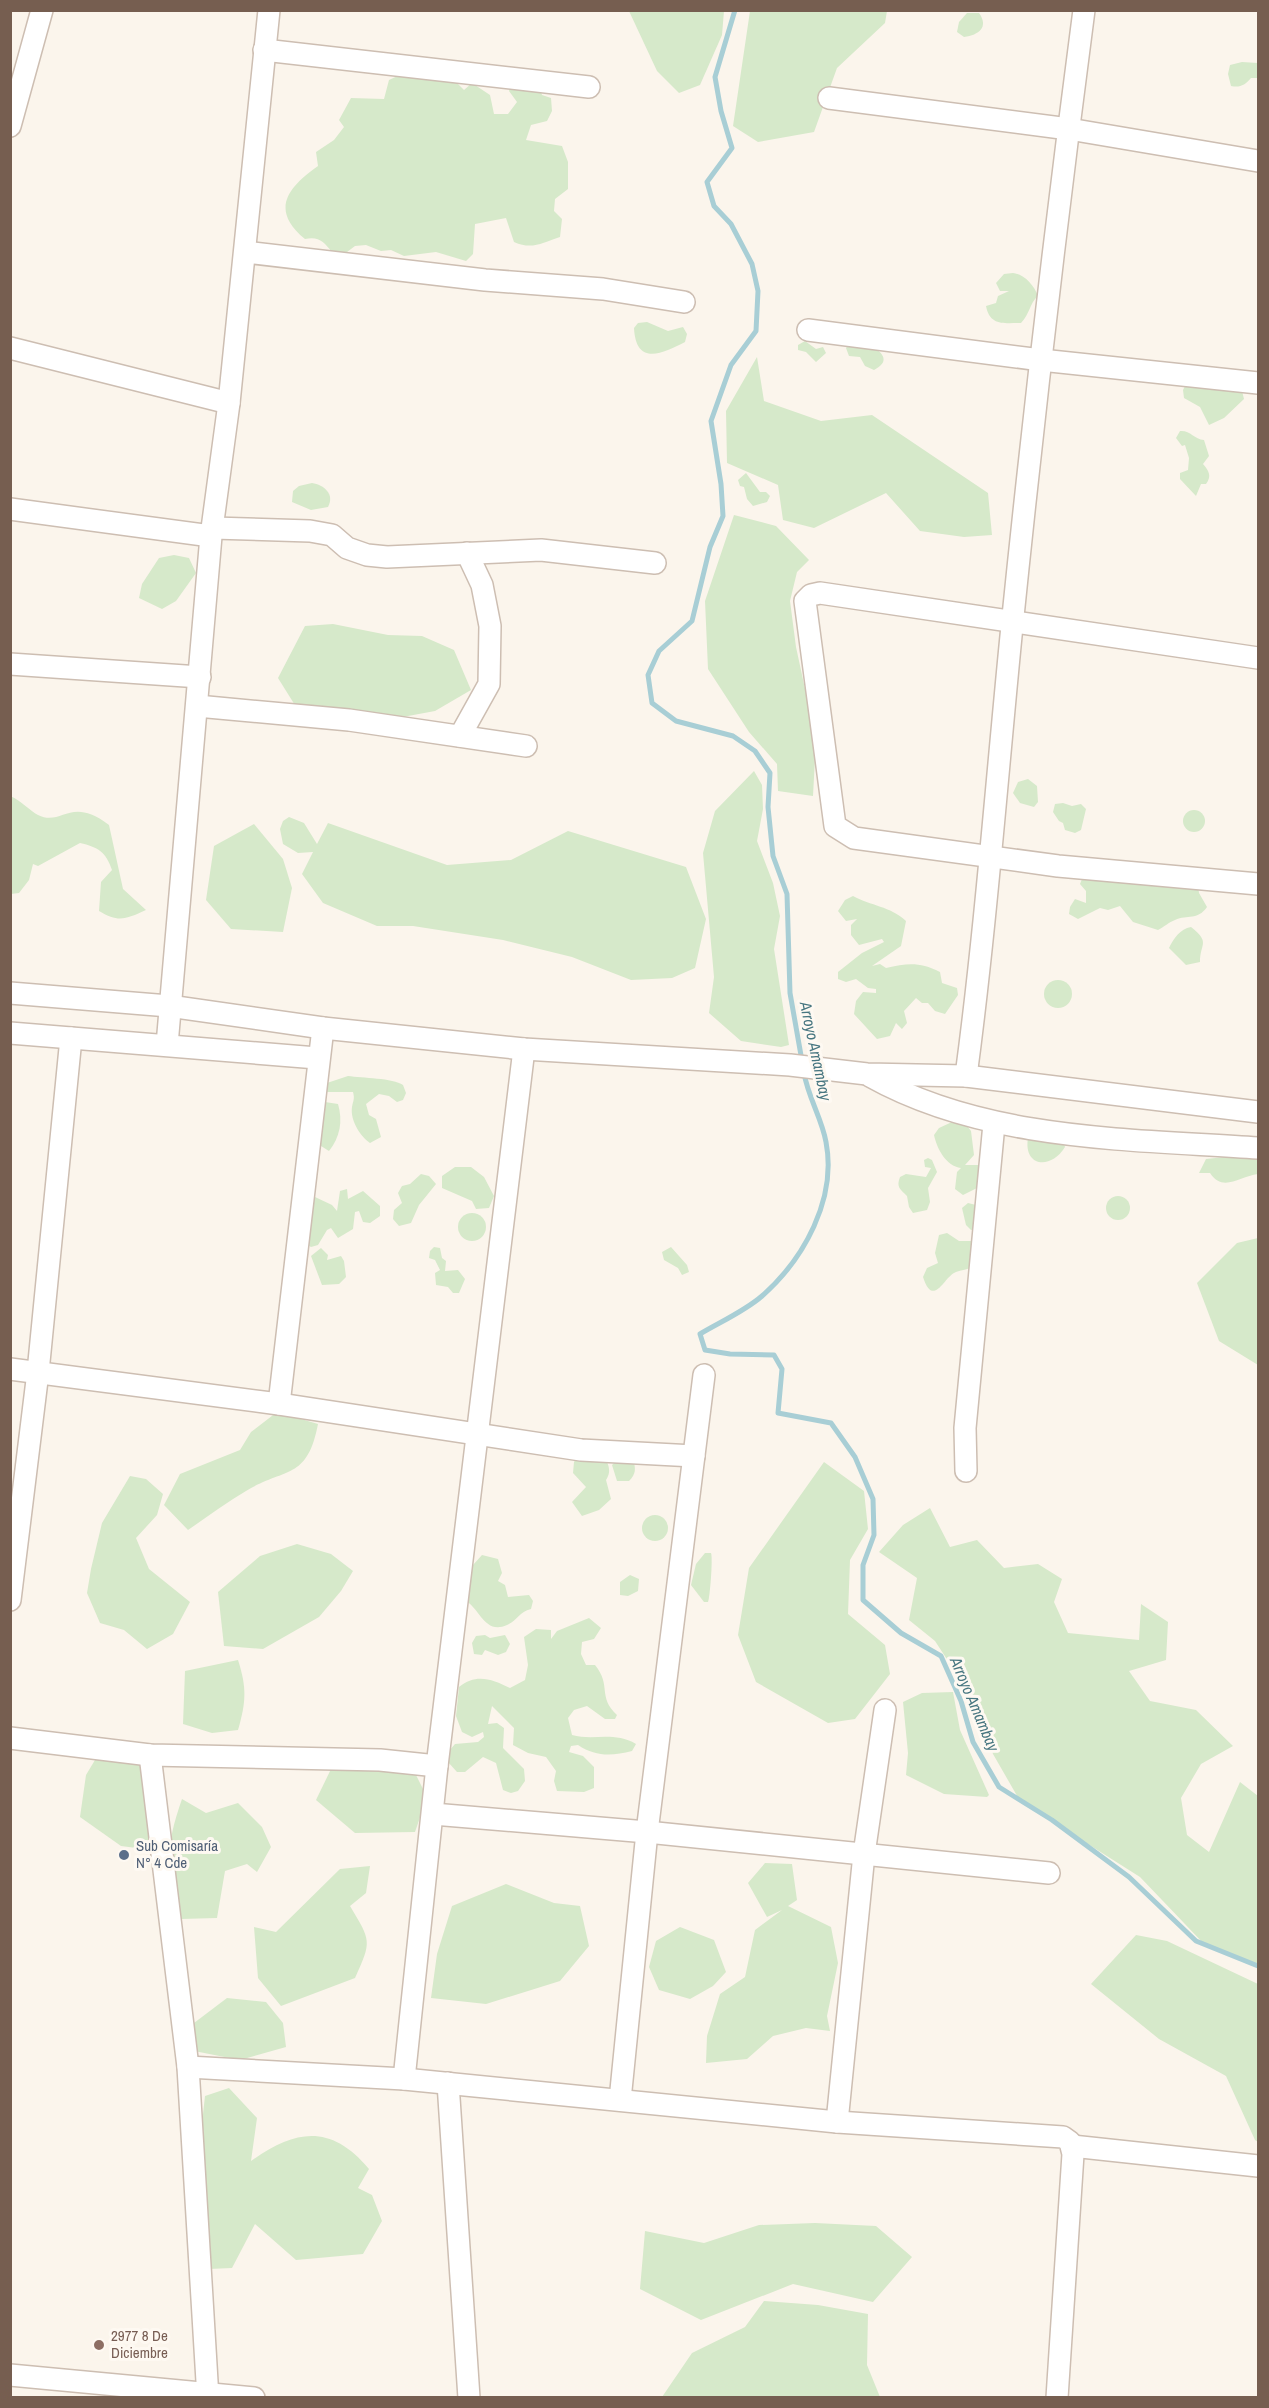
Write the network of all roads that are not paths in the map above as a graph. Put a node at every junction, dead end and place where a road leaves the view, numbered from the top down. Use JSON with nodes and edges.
{"nodes":[{"id":1,"x":42,"y":10,"type":"edge"},
{"id":2,"x":1084,"y":10,"type":"edge"},
{"id":3,"x":268,"y":11,"type":"edge"},
{"id":4,"x":264,"y":50,"type":"junction"},
{"id":5,"x":589,"y":87,"type":"dead end"},
{"id":6,"x":829,"y":98,"type":"dead end"},
{"id":7,"x":10,"y":126,"type":"edge"},
{"id":8,"x":1069,"y":129,"type":"junction"},
{"id":9,"x":1258,"y":160,"type":"edge"},
{"id":10,"x":245,"y":252,"type":"junction"},
{"id":11,"x":684,"y":302,"type":"dead end"},
{"id":12,"x":808,"y":330,"type":"dead end"},
{"id":13,"x":10,"y":348,"type":"edge"},
{"id":14,"x":1041,"y":360,"type":"junction"},
{"id":15,"x":1258,"y":383,"type":"edge"},
{"id":16,"x":229,"y":403,"type":"junction"},
{"id":17,"x":10,"y":509,"type":"edge"},
{"id":18,"x":212,"y":532,"type":"junction"},
{"id":19,"x":467,"y":553,"type":"junction"},
{"id":20,"x":655,"y":563,"type":"dead end"},
{"id":21,"x":1013,"y":623,"type":"junction"},
{"id":22,"x":1258,"y":658,"type":"edge"},
{"id":23,"x":10,"y":664,"type":"edge"},
{"id":24,"x":200,"y":677,"type":"junction"},
{"id":25,"x":197,"y":706,"type":"junction"},
{"id":26,"x":460,"y":736,"type":"junction"},
{"id":27,"x":526,"y":746,"type":"dead end"},
{"id":28,"x":990,"y":857,"type":"junction"},
{"id":29,"x":1258,"y":884,"type":"edge"},
{"id":30,"x":10,"y":993,"type":"edge"},
{"id":31,"x":169,"y":1006,"type":"junction"},
{"id":32,"x":323,"y":1028,"type":"junction"},
{"id":33,"x":10,"y":1033,"type":"edge"},
{"id":34,"x":71,"y":1038,"type":"junction"},
{"id":35,"x":167,"y":1045,"type":"junction"},
{"id":36,"x":524,"y":1049,"type":"junction"},
{"id":37,"x":317,"y":1059,"type":"junction"},
{"id":38,"x":867,"y":1074,"type":"junction"},
{"id":39,"x":966,"y":1076,"type":"junction"},
{"id":40,"x":1258,"y":1112,"type":"edge"},
{"id":41,"x":994,"y":1124,"type":"junction"},
{"id":42,"x":1258,"y":1148,"type":"edge"},
{"id":43,"x":10,"y":1369,"type":"edge"},
{"id":44,"x":38,"y":1372,"type":"junction"},
{"id":45,"x":705,"y":1376,"type":"dead end"},
{"id":46,"x":279,"y":1404,"type":"junction"},
{"id":47,"x":479,"y":1435,"type":"junction"},
{"id":48,"x":694,"y":1456,"type":"junction"},
{"id":49,"x":966,"y":1471,"type":"dead end"},
{"id":50,"x":10,"y":1600,"type":"edge"},
{"id":51,"x":885,"y":1710,"type":"dead end"},
{"id":52,"x":10,"y":1738,"type":"edge"},
{"id":53,"x":150,"y":1755,"type":"junction"},
{"id":54,"x":437,"y":1766,"type":"junction"},
{"id":55,"x":433,"y":1814,"type":"junction"},
{"id":56,"x":647,"y":1832,"type":"junction"},
{"id":57,"x":864,"y":1854,"type":"junction"},
{"id":58,"x":1048,"y":1873,"type":"dead end"},
{"id":59,"x":188,"y":2067,"type":"junction"},
{"id":60,"x":405,"y":2079,"type":"junction"},
{"id":61,"x":448,"y":2083,"type":"junction"},
{"id":62,"x":620,"y":2100,"type":"junction"},
{"id":63,"x":837,"y":2122,"type":"junction"},
{"id":64,"x":1072,"y":2146,"type":"junction"},
{"id":65,"x":1258,"y":2166,"type":"edge"},
{"id":66,"x":10,"y":2375,"type":"edge"},
{"id":67,"x":208,"y":2396,"type":"edge"},
{"id":68,"x":255,"y":2397,"type":"edge"},
{"id":69,"x":469,"y":2397,"type":"edge"},
{"id":70,"x":1058,"y":2397,"type":"edge"}],
"edges":[{"from":1,"to":7,"type":"street"},
{"from":2,"to":8,"type":"street"},
{"from":3,"to":4,"type":"street"},
{"from":4,"to":5,"type":"street"},
{"from":4,"to":10,"type":"street"},
{"from":6,"to":8,"type":"street"},
{"from":8,"to":9,"type":"street"},
{"from":8,"to":14,"type":"street"},
{"from":10,"to":11,"type":"street"},
{"from":10,"to":16,"type":"street"},
{"from":12,"to":14,"type":"street"},
{"from":13,"to":16,"type":"street"},
{"from":14,"to":15,"type":"street"},
{"from":14,"to":21,"type":"street"},
{"from":16,"to":18,"type":"street"},
{"from":17,"to":18,"type":"street"},
{"from":18,"to":19,"type":"street"},
{"from":18,"to":24,"type":"street"},
{"from":19,"to":20,"type":"street"},
{"from":19,"to":26,"type":"street"},
{"from":21,"to":22,"type":"street"},
{"from":21,"to":28,"type":"street"},
{"from":21,"to":28,"type":"street"},
{"from":23,"to":24,"type":"street"},
{"from":24,"to":25,"type":"street"},
{"from":25,"to":26,"type":"street"},
{"from":25,"to":31,"type":"street"},
{"from":26,"to":27,"type":"street"},
{"from":28,"to":29,"type":"street"},
{"from":28,"to":39,"type":"street"},
{"from":30,"to":31,"type":"street"},
{"from":31,"to":32,"type":"street"},
{"from":31,"to":35,"type":"street"},
{"from":32,"to":36,"type":"street"},
{"from":32,"to":37,"type":"street"},
{"from":33,"to":34,"type":"street"},
{"from":34,"to":35,"type":"street"},
{"from":34,"to":44,"type":"street"},
{"from":35,"to":37,"type":"street"},
{"from":36,"to":38,"type":"street"},
{"from":36,"to":47,"type":"street"},
{"from":37,"to":46,"type":"street"},
{"from":38,"to":39,"type":"street"},
{"from":38,"to":41,"type":"street"},
{"from":39,"to":40,"type":"street"},
{"from":41,"to":42,"type":"street"},
{"from":41,"to":49,"type":"street"},
{"from":43,"to":44,"type":"street"},
{"from":44,"to":46,"type":"street"},
{"from":44,"to":50,"type":"street"},
{"from":45,"to":48,"type":"street"},
{"from":46,"to":47,"type":"street"},
{"from":47,"to":48,"type":"street"},
{"from":47,"to":54,"type":"street"},
{"from":48,"to":56,"type":"street"},
{"from":51,"to":57,"type":"street"},
{"from":52,"to":53,"type":"street"},
{"from":53,"to":54,"type":"street"},
{"from":53,"to":59,"type":"street"},
{"from":54,"to":55,"type":"street"},
{"from":55,"to":56,"type":"street"},
{"from":55,"to":60,"type":"street"},
{"from":56,"to":57,"type":"street"},
{"from":56,"to":62,"type":"street"},
{"from":57,"to":58,"type":"street"},
{"from":57,"to":63,"type":"street"},
{"from":59,"to":60,"type":"street"},
{"from":59,"to":67,"type":"street"},
{"from":60,"to":61,"type":"street"},
{"from":61,"to":62,"type":"street"},
{"from":61,"to":69,"type":"street"},
{"from":62,"to":63,"type":"street"},
{"from":63,"to":64,"type":"street"},
{"from":64,"to":65,"type":"street"},
{"from":64,"to":70,"type":"street"},
{"from":66,"to":67,"type":"street"},
{"from":67,"to":68,"type":"street"}]}
